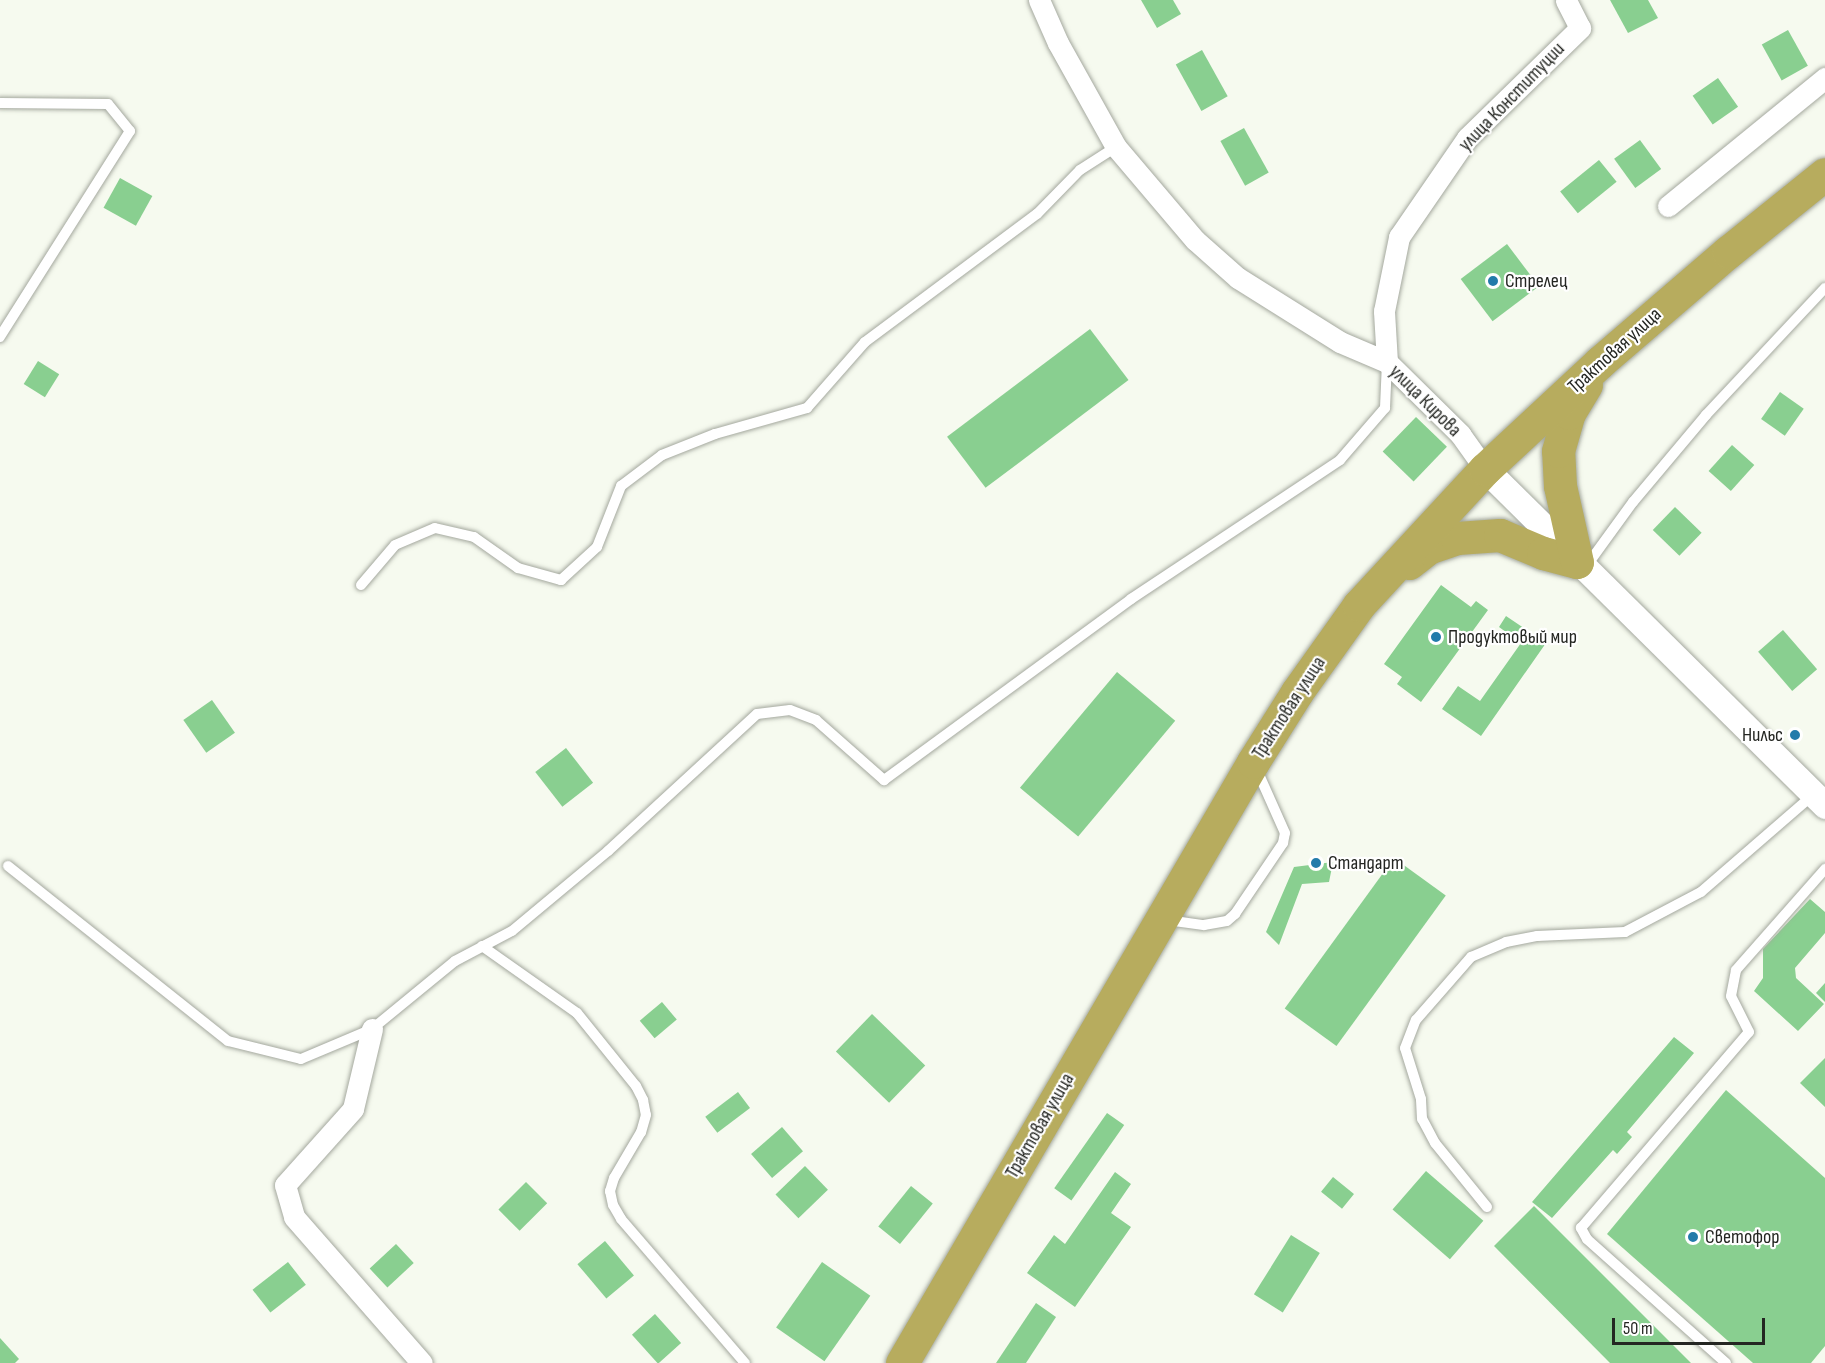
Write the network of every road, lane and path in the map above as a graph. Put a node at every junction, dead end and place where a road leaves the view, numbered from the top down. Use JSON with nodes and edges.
{"nodes":[{"id":1,"x":1039,"y":0,"type":"edge"},
{"id":2,"x":1566,"y":0,"type":"edge"},
{"id":3,"x":1825,"y":78,"type":"edge"},
{"id":4,"x":0,"y":103,"type":"edge"},
{"id":5,"x":1116,"y":147,"type":"junction"},
{"id":6,"x":1825,"y":174,"type":"edge"},
{"id":7,"x":1668,"y":206,"type":"dead end"},
{"id":8,"x":1825,"y":288,"type":"edge"},
{"id":9,"x":0,"y":337,"type":"edge"},
{"id":10,"x":1387,"y":362,"type":"junction"},
{"id":11,"x":1600,"y":362,"type":"junction"},
{"id":12,"x":1485,"y":469,"type":"junction"},
{"id":13,"x":1581,"y":566,"type":"junction"},
{"id":14,"x":361,"y":585,"type":"dead end"},
{"id":15,"x":1359,"y":605,"type":"junction"},
{"id":16,"x":1253,"y":762,"type":"junction"},
{"id":17,"x":1819,"y":800,"type":"edge"},
{"id":18,"x":8,"y":866,"type":"dead end"},
{"id":19,"x":1825,"y":868,"type":"edge"},
{"id":20,"x":1160,"y":919,"type":"junction"},
{"id":21,"x":482,"y":946,"type":"junction"},
{"id":22,"x":372,"y":1029,"type":"junction"},
{"id":23,"x":1488,"y":1207,"type":"dead end"},
{"id":24,"x":422,"y":1363,"type":"edge"},
{"id":25,"x":745,"y":1363,"type":"edge"},
{"id":26,"x":902,"y":1363,"type":"edge"},
{"id":27,"x":1726,"y":1363,"type":"edge"}],
"edges":[{"from":1,"to":5,"type":"street","name":"улица Кирова"},
{"from":2,"to":10,"type":"street","name":"улица Конституции"},
{"from":3,"to":7,"type":"street"},
{"from":4,"to":9,"type":"lane"},
{"from":5,"to":10,"type":"street","name":"улица Кирова"},
{"from":5,"to":14,"type":"lane"},
{"from":6,"to":11,"type":"highway","name":"Трактовая улица"},
{"from":8,"to":13,"type":"lane"},
{"from":10,"to":12,"type":"street","name":"улица Кирова"},
{"from":10,"to":21,"type":"lane"},
{"from":11,"to":12,"type":"highway","name":"Трактовая улица"},
{"from":11,"to":13,"type":"highway"},
{"from":12,"to":13,"type":"street","name":"улица Кирова"},
{"from":12,"to":15,"type":"highway","name":"Трактовая улица"},
{"from":13,"to":15,"type":"highway"},
{"from":13,"to":17,"type":"street","name":"улица Кирова"},
{"from":15,"to":16,"type":"highway","name":"Трактовая улица"},
{"from":16,"to":20,"type":"highway","name":"Трактовая улица"},
{"from":16,"to":20,"type":"lane"},
{"from":17,"to":23,"type":"lane"},
{"from":18,"to":22,"type":"lane"},
{"from":19,"to":27,"type":"lane"},
{"from":20,"to":26,"type":"highway","name":"Трактовая улица"},
{"from":21,"to":22,"type":"lane"},
{"from":21,"to":25,"type":"lane"},
{"from":22,"to":24,"type":"street"}]}
